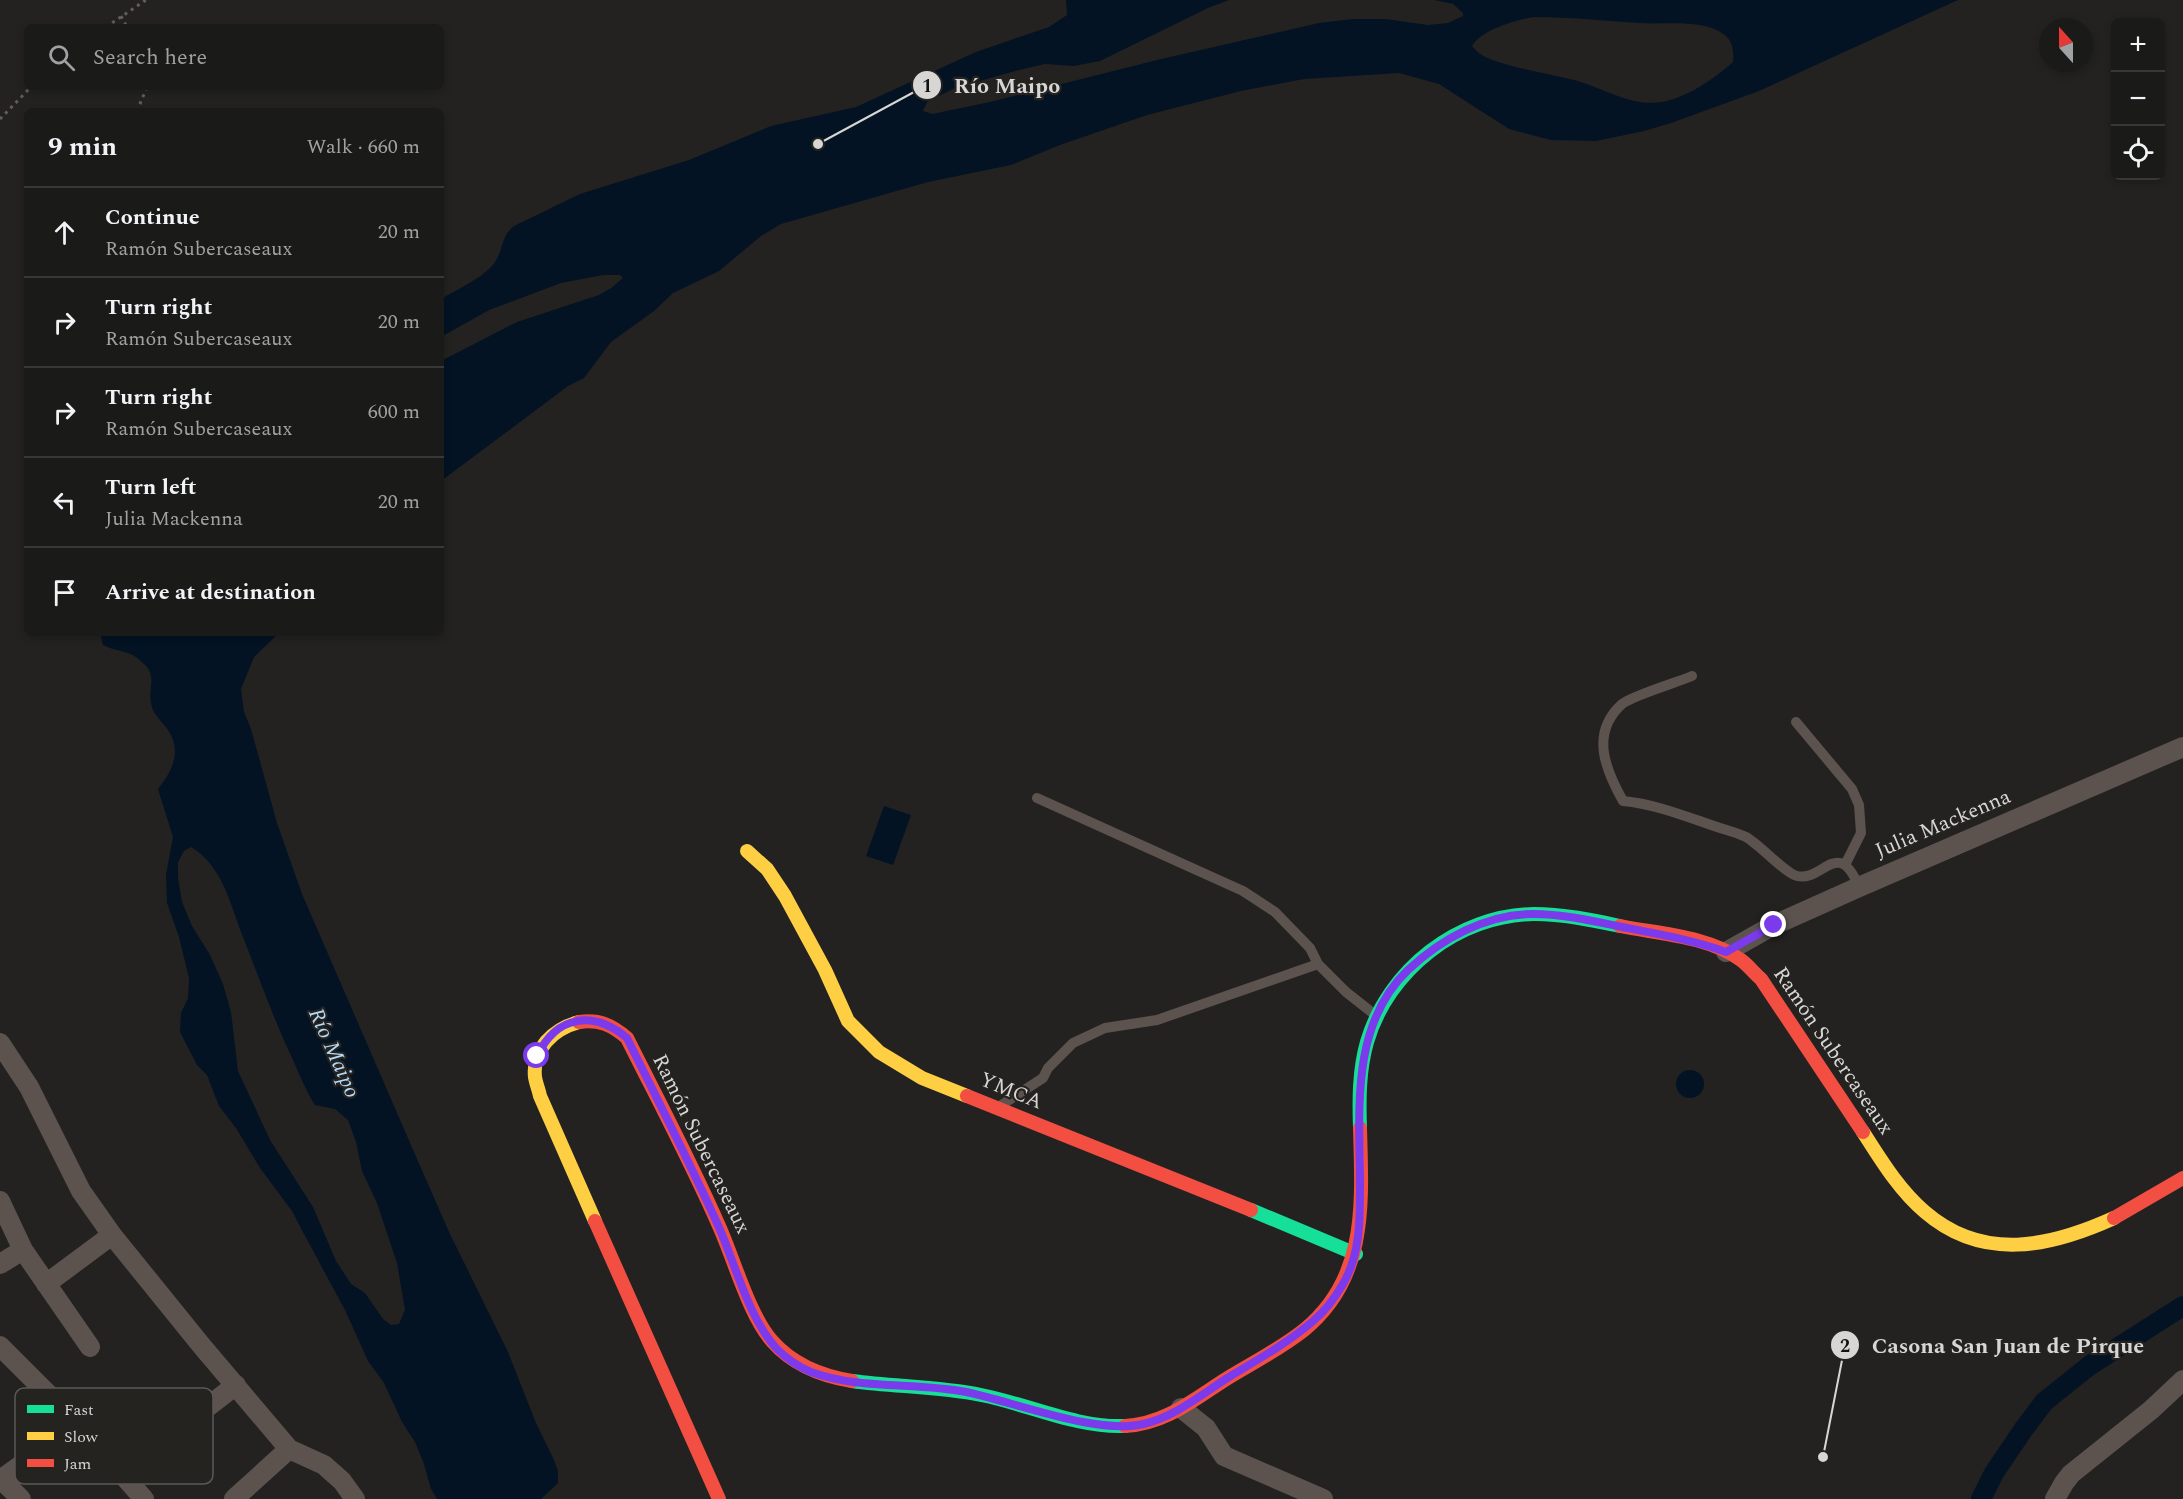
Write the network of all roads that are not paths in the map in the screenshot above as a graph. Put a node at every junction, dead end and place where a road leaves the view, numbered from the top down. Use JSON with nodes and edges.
{"nodes":[{"id":1,"x":1692,"y":676,"type":"dead end"},
{"id":2,"x":1796,"y":722,"type":"dead end"},
{"id":3,"x":2183,"y":747,"type":"edge"},
{"id":4,"x":1037,"y":798,"type":"dead end"},
{"id":5,"x":747,"y":850,"type":"dead end"},
{"id":6,"x":1845,"y":865,"type":"junction"},
{"id":7,"x":1859,"y":886,"type":"junction"},
{"id":8,"x":1726,"y":952,"type":"junction"},
{"id":9,"x":1318,"y":964,"type":"junction"},
{"id":10,"x":1376,"y":1016,"type":"junction"},
{"id":11,"x":0,"y":1042,"type":"edge"},
{"id":12,"x":997,"y":1108,"type":"junction"},
{"id":13,"x":2183,"y":1178,"type":"edge"},
{"id":14,"x":0,"y":1201,"type":"edge"},
{"id":15,"x":112,"y":1235,"type":"junction"},
{"id":16,"x":23,"y":1250,"type":"junction"},
{"id":17,"x":1356,"y":1254,"type":"junction"},
{"id":18,"x":0,"y":1264,"type":"edge"},
{"id":19,"x":46,"y":1284,"type":"junction"},
{"id":20,"x":0,"y":1346,"type":"edge"},
{"id":21,"x":90,"y":1347,"type":"dead end"},
{"id":22,"x":2183,"y":1380,"type":"edge"},
{"id":23,"x":236,"y":1385,"type":"junction"},
{"id":24,"x":42,"y":1388,"type":"edge"},
{"id":25,"x":213,"y":1403,"type":"edge"},
{"id":26,"x":1181,"y":1407,"type":"junction"},
{"id":27,"x":289,"y":1449,"type":"junction"},
{"id":28,"x":15,"y":1468,"type":"edge"},
{"id":29,"x":0,"y":1479,"type":"edge"},
{"id":30,"x":131,"y":1484,"type":"edge"},
{"id":31,"x":21,"y":1499,"type":"edge"},
{"id":32,"x":144,"y":1499,"type":"edge"},
{"id":33,"x":234,"y":1499,"type":"edge"},
{"id":34,"x":355,"y":1499,"type":"edge"},
{"id":35,"x":719,"y":1499,"type":"edge"},
{"id":36,"x":1323,"y":1499,"type":"edge"},
{"id":37,"x":2055,"y":1499,"type":"edge"}],
"edges":[{"from":1,"to":6,"type":"lane"},
{"from":2,"to":6,"type":"lane"},
{"from":3,"to":7,"type":"street","name":"Julia Mackenna"},
{"from":4,"to":9,"type":"lane"},
{"from":5,"to":12,"type":"main road","name":"YMCA"},
{"from":6,"to":7,"type":"lane"},
{"from":7,"to":8,"type":"street","name":"Julia Mackenna"},
{"from":8,"to":10,"type":"main road","name":"Ramón Subercaseaux"},
{"from":8,"to":13,"type":"main road","name":"Ramón Subercaseaux"},
{"from":9,"to":10,"type":"lane"},
{"from":9,"to":12,"type":"lane"},
{"from":10,"to":17,"type":"main road","name":"Ramón Subercaseaux"},
{"from":11,"to":15,"type":"street"},
{"from":12,"to":17,"type":"main road","name":"YMCA"},
{"from":14,"to":16,"type":"street"},
{"from":15,"to":19,"type":"street"},
{"from":15,"to":23,"type":"street"},
{"from":16,"to":18,"type":"street"},
{"from":16,"to":19,"type":"street"},
{"from":17,"to":26,"type":"main road","name":"Ramón Subercaseaux"},
{"from":19,"to":21,"type":"street"},
{"from":20,"to":24,"type":"street"},
{"from":22,"to":37,"type":"street"},
{"from":23,"to":25,"type":"street"},
{"from":23,"to":27,"type":"street"},
{"from":26,"to":35,"type":"main road","name":"Ramón Subercaseaux"},
{"from":26,"to":36,"type":"street"},
{"from":27,"to":33,"type":"street"},
{"from":27,"to":34,"type":"street"},
{"from":28,"to":29,"type":"street"},
{"from":29,"to":31,"type":"street"},
{"from":30,"to":32,"type":"street"}]}
